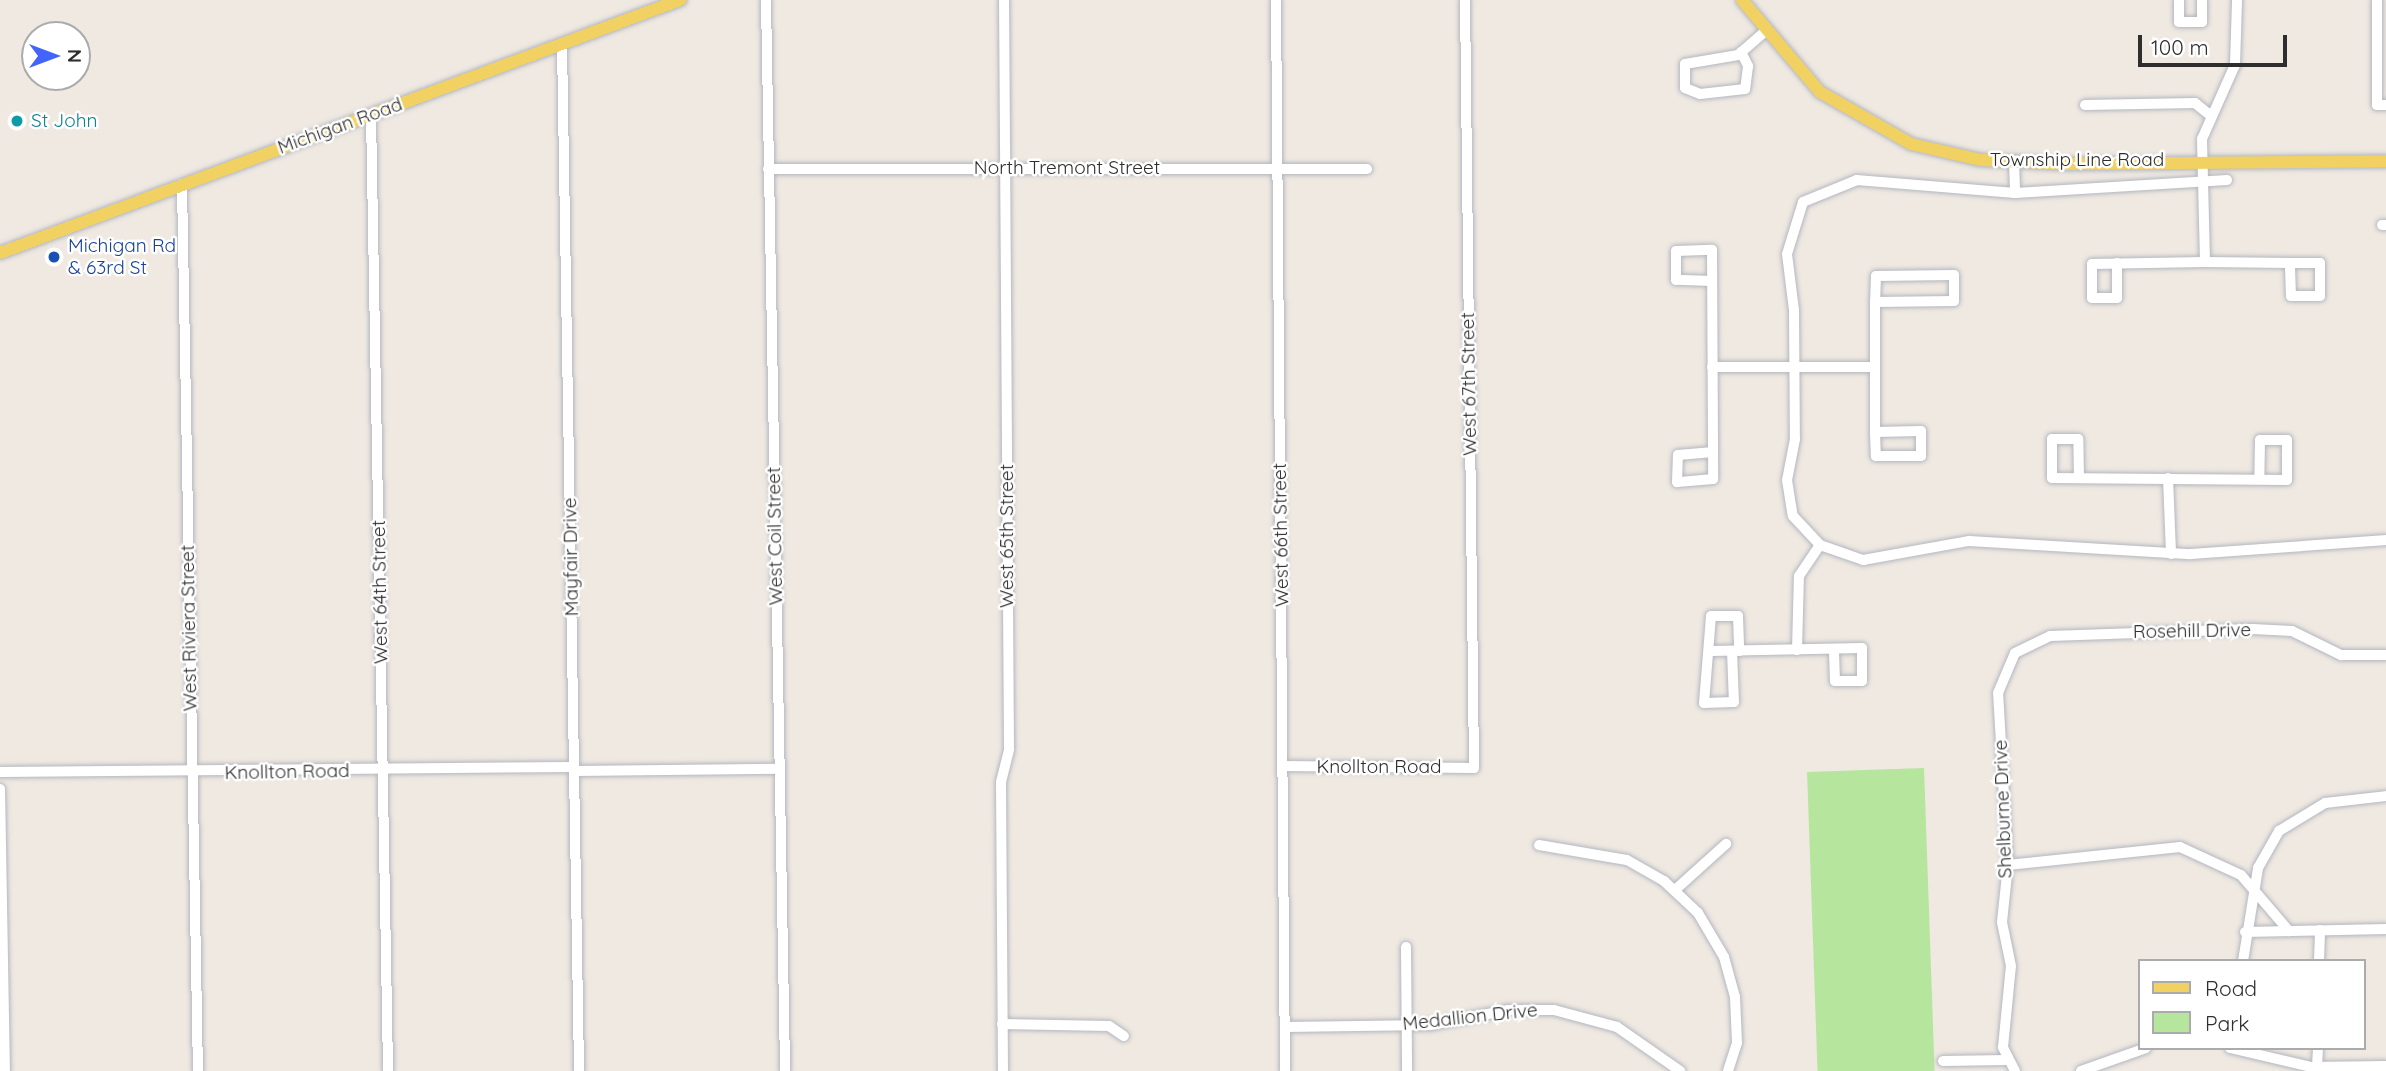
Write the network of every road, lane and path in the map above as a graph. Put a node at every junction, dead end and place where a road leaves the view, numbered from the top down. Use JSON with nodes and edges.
{"nodes":[{"id":1,"x":680,"y":0,"type":"edge"},
{"id":2,"x":766,"y":0,"type":"edge"},
{"id":3,"x":1004,"y":0,"type":"edge"},
{"id":4,"x":1276,"y":0,"type":"edge"},
{"id":5,"x":1465,"y":0,"type":"edge"},
{"id":6,"x":1742,"y":0,"type":"edge"},
{"id":7,"x":2179,"y":0,"type":"edge"},
{"id":8,"x":2202,"y":0,"type":"edge"},
{"id":9,"x":2237,"y":0,"type":"edge"},
{"id":10,"x":2377,"y":0,"type":"edge"},
{"id":11,"x":1764,"y":32,"type":"junction"},
{"id":12,"x":562,"y":44,"type":"junction"},
{"id":13,"x":1741,"y":52,"type":"junction"},
{"id":14,"x":2085,"y":104,"type":"dead end"},
{"id":15,"x":2386,"y":105,"type":"edge"},
{"id":16,"x":371,"y":114,"type":"junction"},
{"id":17,"x":2210,"y":115,"type":"junction"},
{"id":18,"x":2202,"y":160,"type":"junction"},
{"id":19,"x":2014,"y":161,"type":"junction"},
{"id":20,"x":2386,"y":161,"type":"edge"},
{"id":21,"x":1005,"y":168,"type":"junction"},
{"id":22,"x":768,"y":169,"type":"junction"},
{"id":23,"x":1277,"y":169,"type":"junction"},
{"id":24,"x":1367,"y":169,"type":"dead end"},
{"id":25,"x":2204,"y":180,"type":"junction"},
{"id":26,"x":2227,"y":180,"type":"dead end"},
{"id":27,"x":181,"y":184,"type":"junction"},
{"id":28,"x":2015,"y":193,"type":"junction"},
{"id":29,"x":0,"y":253,"type":"edge"},
{"id":30,"x":2205,"y":262,"type":"junction"},
{"id":31,"x":2290,"y":262,"type":"dead end"},
{"id":32,"x":2117,"y":263,"type":"dead end"},
{"id":33,"x":1712,"y":281,"type":"dead end"},
{"id":34,"x":1875,"y":302,"type":"junction"},
{"id":35,"x":1712,"y":367,"type":"junction"},
{"id":36,"x":1794,"y":367,"type":"junction"},
{"id":37,"x":1875,"y":367,"type":"junction"},
{"id":38,"x":1875,"y":432,"type":"junction"},
{"id":39,"x":1713,"y":452,"type":"dead end"},
{"id":40,"x":2079,"y":478,"type":"dead end"},
{"id":41,"x":2168,"y":478,"type":"junction"},
{"id":42,"x":2259,"y":479,"type":"junction"},
{"id":43,"x":2386,"y":540,"type":"edge"},
{"id":44,"x":1820,"y":545,"type":"junction"},
{"id":45,"x":2171,"y":554,"type":"junction"},
{"id":46,"x":1834,"y":649,"type":"junction"},
{"id":47,"x":1797,"y":650,"type":"junction"},
{"id":48,"x":1736,"y":651,"type":"junction"},
{"id":49,"x":1711,"y":652,"type":"junction"},
{"id":50,"x":2386,"y":655,"type":"edge"},
{"id":51,"x":2004,"y":669,"type":"joint"},
{"id":52,"x":1283,"y":766,"type":"junction"},
{"id":53,"x":1474,"y":768,"type":"joint"},
{"id":54,"x":574,"y":769,"type":"junction"},
{"id":55,"x":780,"y":769,"type":"junction"},
{"id":56,"x":383,"y":770,"type":"junction"},
{"id":57,"x":0,"y":772,"type":"edge"},
{"id":58,"x":192,"y":773,"type":"junction"},
{"id":59,"x":0,"y":789,"type":"edge"},
{"id":60,"x":2386,"y":796,"type":"edge"},
{"id":61,"x":1726,"y":844,"type":"dead end"},
{"id":62,"x":1539,"y":845,"type":"dead end"},
{"id":63,"x":2008,"y":865,"type":"junction"},
{"id":64,"x":2254,"y":886,"type":"junction"},
{"id":65,"x":1675,"y":890,"type":"junction"},
{"id":66,"x":2386,"y":929,"type":"edge"},
{"id":67,"x":2320,"y":930,"type":"junction"},
{"id":68,"x":2289,"y":931,"type":"junction"},
{"id":69,"x":2245,"y":932,"type":"junction"},
{"id":70,"x":1406,"y":947,"type":"dead end"},
{"id":71,"x":2243,"y":959,"type":"edge"},
{"id":72,"x":2319,"y":959,"type":"edge"},
{"id":73,"x":1002,"y":1024,"type":"junction"},
{"id":74,"x":1406,"y":1025,"type":"junction"},
{"id":75,"x":1285,"y":1027,"type":"junction"},
{"id":76,"x":1124,"y":1036,"type":"dead end"},
{"id":77,"x":2140,"y":1050,"type":"edge"},
{"id":78,"x":2242,"y":1050,"type":"edge"},
{"id":79,"x":2318,"y":1050,"type":"edge"},
{"id":80,"x":2007,"y":1060,"type":"junction"},
{"id":81,"x":1943,"y":1061,"type":"dead end"},
{"id":82,"x":2386,"y":1066,"type":"edge"},
{"id":83,"x":2317,"y":1067,"type":"junction"},
{"id":84,"x":5,"y":1071,"type":"edge"},
{"id":85,"x":198,"y":1071,"type":"edge"},
{"id":86,"x":388,"y":1071,"type":"edge"},
{"id":87,"x":579,"y":1071,"type":"edge"},
{"id":88,"x":785,"y":1071,"type":"edge"},
{"id":89,"x":1003,"y":1071,"type":"edge"},
{"id":90,"x":1285,"y":1071,"type":"edge"},
{"id":91,"x":1407,"y":1071,"type":"edge"},
{"id":92,"x":1680,"y":1071,"type":"edge"},
{"id":93,"x":1728,"y":1071,"type":"edge"},
{"id":94,"x":2015,"y":1071,"type":"edge"},
{"id":95,"x":2081,"y":1071,"type":"edge"}],
"edges":[{"from":1,"to":12,"type":"main road","name":"Michigan Road"},
{"from":2,"to":22,"type":"street","name":"West Coil Street"},
{"from":3,"to":21,"type":"street","name":"West 65th Street"},
{"from":4,"to":23,"type":"street","name":"West 66th Street"},
{"from":5,"to":53,"type":"street","name":"West 67th Street"},
{"from":6,"to":11,"type":"main road","name":"Township Line Road"},
{"from":7,"to":8,"type":"street"},
{"from":9,"to":17,"type":"street"},
{"from":10,"to":15,"type":"street"},
{"from":11,"to":13,"type":"street"},
{"from":11,"to":19,"type":"main road","name":"Township Line Road"},
{"from":12,"to":16,"type":"main road","name":"Michigan Road"},
{"from":12,"to":54,"type":"street","name":"Mayfair Drive"},
{"from":13,"to":13,"type":"street"},
{"from":14,"to":17,"type":"street"},
{"from":16,"to":27,"type":"main road","name":"Michigan Road"},
{"from":16,"to":56,"type":"street","name":"West 64th Street"},
{"from":17,"to":18,"type":"street"},
{"from":18,"to":19,"type":"main road","name":"Township Line Road"},
{"from":18,"to":20,"type":"main road","name":"Township Line Road"},
{"from":18,"to":25,"type":"street"},
{"from":19,"to":28,"type":"street"},
{"from":21,"to":22,"type":"street","name":"North Tremont Street"},
{"from":21,"to":23,"type":"street","name":"North Tremont Street"},
{"from":21,"to":73,"type":"street","name":"West 65th Street"},
{"from":22,"to":55,"type":"street","name":"West Coil Street"},
{"from":23,"to":24,"type":"street","name":"North Tremont Street"},
{"from":23,"to":52,"type":"street","name":"West 66th Street"},
{"from":25,"to":26,"type":"street"},
{"from":25,"to":28,"type":"street"},
{"from":25,"to":30,"type":"street"},
{"from":27,"to":29,"type":"main road","name":"Michigan Road"},
{"from":27,"to":58,"type":"street","name":"West Riviera Street"},
{"from":28,"to":36,"type":"street"},
{"from":30,"to":31,"type":"street"},
{"from":30,"to":32,"type":"street"},
{"from":33,"to":35,"type":"street"},
{"from":34,"to":34,"type":"street"},
{"from":34,"to":37,"type":"street"},
{"from":35,"to":36,"type":"street"},
{"from":35,"to":39,"type":"street"},
{"from":36,"to":37,"type":"street"},
{"from":36,"to":44,"type":"street"},
{"from":37,"to":38,"type":"street"},
{"from":38,"to":38,"type":"street"},
{"from":40,"to":41,"type":"street"},
{"from":41,"to":42,"type":"street"},
{"from":41,"to":45,"type":"street"},
{"from":42,"to":42,"type":"street"},
{"from":43,"to":45,"type":"street"},
{"from":44,"to":45,"type":"street"},
{"from":44,"to":47,"type":"street"},
{"from":46,"to":46,"type":"street"},
{"from":46,"to":47,"type":"street"},
{"from":47,"to":48,"type":"street"},
{"from":48,"to":49,"type":"street"},
{"from":48,"to":49,"type":"street"},
{"from":48,"to":49,"type":"street"},
{"from":50,"to":51,"type":"street","name":"Rosehill Drive"},
{"from":51,"to":63,"type":"street","name":"Shelburne Drive"},
{"from":52,"to":53,"type":"street","name":"Knollton Road"},
{"from":52,"to":75,"type":"street","name":"West 66th Street"},
{"from":54,"to":55,"type":"street","name":"Knollton Road"},
{"from":54,"to":56,"type":"street","name":"Knollton Road"},
{"from":54,"to":87,"type":"street","name":"Mayfair Drive"},
{"from":55,"to":88,"type":"street","name":"West Coil Street"},
{"from":56,"to":58,"type":"street","name":"Knollton Road"},
{"from":56,"to":86,"type":"street","name":"West 64th Street"},
{"from":57,"to":58,"type":"street","name":"Knollton Road"},
{"from":58,"to":85,"type":"street","name":"West Riviera Street"},
{"from":59,"to":84,"type":"street"},
{"from":60,"to":64,"type":"street"},
{"from":61,"to":65,"type":"street"},
{"from":62,"to":65,"type":"street"},
{"from":63,"to":64,"type":"street"},
{"from":63,"to":80,"type":"street","name":"Shelburne Drive"},
{"from":64,"to":68,"type":"street"},
{"from":64,"to":69,"type":"street"},
{"from":65,"to":93,"type":"street"},
{"from":66,"to":67,"type":"street"},
{"from":67,"to":68,"type":"street"},
{"from":67,"to":72,"type":"street"},
{"from":68,"to":69,"type":"street"},
{"from":69,"to":71,"type":"street"},
{"from":70,"to":74,"type":"street"},
{"from":73,"to":76,"type":"street"},
{"from":73,"to":89,"type":"street","name":"West 65th Street"},
{"from":74,"to":75,"type":"street","name":"Medallion Drive"},
{"from":74,"to":91,"type":"street"},
{"from":74,"to":92,"type":"street","name":"Medallion Drive"},
{"from":75,"to":90,"type":"street","name":"West 66th Street"},
{"from":77,"to":95,"type":"street"},
{"from":78,"to":83,"type":"street"},
{"from":79,"to":83,"type":"street"},
{"from":80,"to":81,"type":"street"},
{"from":80,"to":94,"type":"street","name":"Shelburne Drive"},
{"from":82,"to":83,"type":"street"}]}
